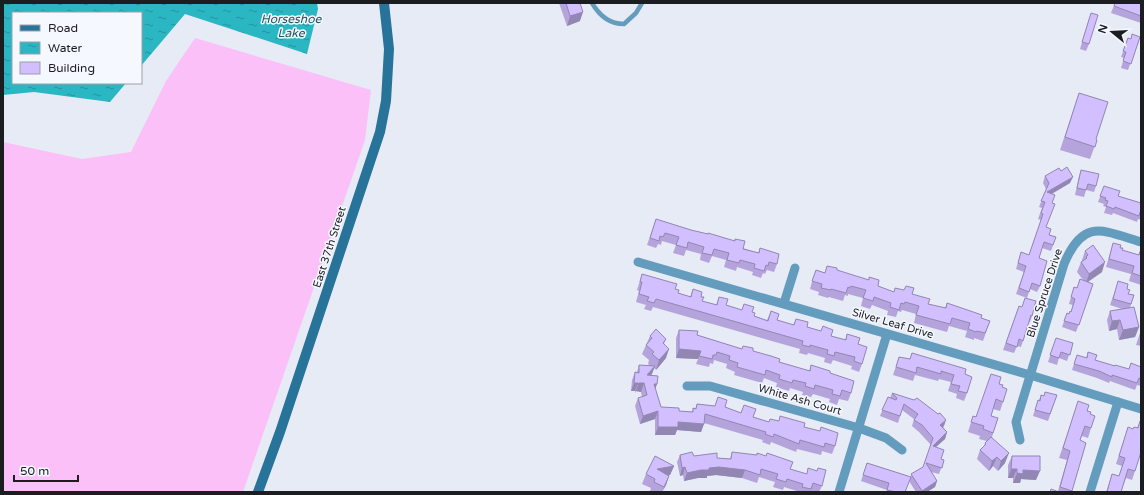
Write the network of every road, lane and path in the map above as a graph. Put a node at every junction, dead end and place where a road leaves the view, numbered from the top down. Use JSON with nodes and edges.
{"nodes":[{"id":1,"x":384,"y":3,"type":"edge"},
{"id":2,"x":592,"y":3,"type":"edge"},
{"id":3,"x":642,"y":3,"type":"edge"},
{"id":4,"x":1141,"y":242,"type":"edge"},
{"id":5,"x":638,"y":262,"type":"dead end"},
{"id":6,"x":795,"y":268,"type":"dead end"},
{"id":7,"x":784,"y":303,"type":"junction"},
{"id":8,"x":888,"y":334,"type":"junction"},
{"id":9,"x":1030,"y":375,"type":"junction"},
{"id":10,"x":687,"y":386,"type":"dead end"},
{"id":11,"x":1118,"y":402,"type":"junction"},
{"id":12,"x":1141,"y":409,"type":"edge"},
{"id":13,"x":859,"y":428,"type":"junction"},
{"id":14,"x":1020,"y":440,"type":"dead end"},
{"id":15,"x":902,"y":450,"type":"dead end"},
{"id":16,"x":258,"y":492,"type":"edge"},
{"id":17,"x":839,"y":492,"type":"edge"},
{"id":18,"x":1090,"y":492,"type":"edge"}],
"edges":[{"from":1,"to":16,"type":"main road","name":"East 37th Street"},
{"from":2,"to":3,"type":"lane"},
{"from":4,"to":9,"type":"street","name":"Blue Spruce Drive"},
{"from":5,"to":7,"type":"street","name":"Silver Leaf Drive"},
{"from":6,"to":7,"type":"street"},
{"from":7,"to":8,"type":"street","name":"Silver Leaf Drive"},
{"from":8,"to":9,"type":"street","name":"Silver Leaf Drive"},
{"from":8,"to":13,"type":"street"},
{"from":9,"to":11,"type":"street","name":"Silver Leaf Drive"},
{"from":9,"to":14,"type":"street","name":"Blue Spruce Drive"},
{"from":10,"to":13,"type":"street","name":"White Ash Court"},
{"from":11,"to":12,"type":"street","name":"Silver Leaf Drive"},
{"from":11,"to":18,"type":"street"},
{"from":13,"to":15,"type":"street","name":"White Ash Court"},
{"from":13,"to":17,"type":"street"}]}
